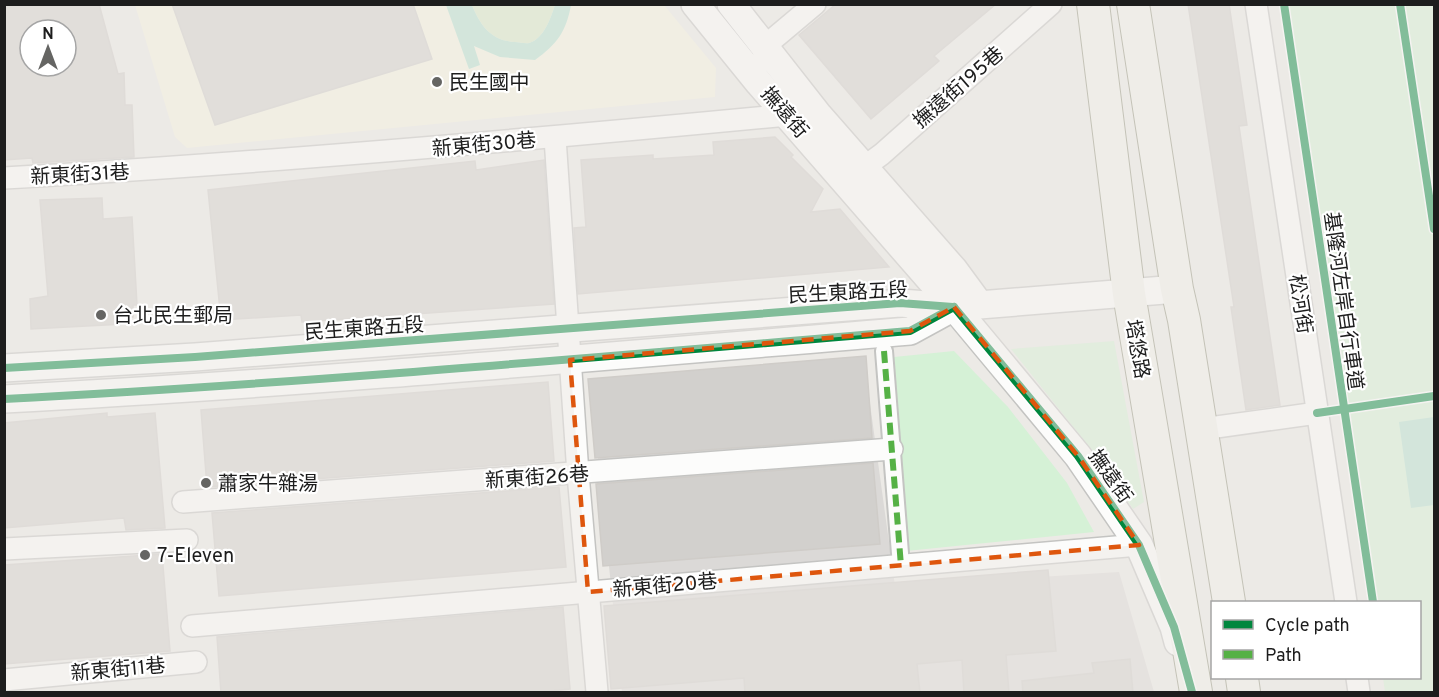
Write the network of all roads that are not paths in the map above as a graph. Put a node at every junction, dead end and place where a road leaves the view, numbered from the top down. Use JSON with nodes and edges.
{"nodes":[{"id":1,"x":695,"y":4,"type":"edge"},
{"id":2,"x":731,"y":4,"type":"edge"},
{"id":3,"x":815,"y":4,"type":"edge"},
{"id":4,"x":1051,"y":4,"type":"edge"},
{"id":5,"x":1093,"y":4,"type":"edge"},
{"id":6,"x":1133,"y":4,"type":"edge"},
{"id":7,"x":1256,"y":4,"type":"edge"},
{"id":8,"x":765,"y":46,"type":"junction"},
{"id":9,"x":759,"y":82,"type":"junction"},
{"id":10,"x":797,"y":108,"type":"junction"},
{"id":11,"x":555,"y":138,"type":"junction"},
{"id":12,"x":863,"y":168,"type":"junction"},
{"id":13,"x":156,"y":170,"type":"joint"},
{"id":14,"x":4,"y":178,"type":"edge"},
{"id":15,"x":1177,"y":289,"type":"junction"},
{"id":16,"x":1129,"y":294,"type":"junction"},
{"id":17,"x":967,"y":305,"type":"junction"},
{"id":18,"x":568,"y":330,"type":"junction"},
{"id":19,"x":884,"y":351,"type":"dead end"},
{"id":20,"x":570,"y":360,"type":"junction"},
{"id":21,"x":4,"y":368,"type":"edge"},
{"id":22,"x":4,"y":399,"type":"edge"},
{"id":23,"x":1317,"y":413,"type":"junction"},
{"id":24,"x":1202,"y":429,"type":"junction"},
{"id":25,"x":892,"y":449,"type":"junction"},
{"id":26,"x":578,"y":474,"type":"junction"},
{"id":27,"x":183,"y":502,"type":"dead end"},
{"id":28,"x":187,"y":540,"type":"dead end"},
{"id":29,"x":1139,"y":545,"type":"junction"},
{"id":30,"x":4,"y":549,"type":"edge"},
{"id":31,"x":901,"y":566,"type":"junction"},
{"id":32,"x":588,"y":592,"type":"junction"},
{"id":33,"x":1230,"y":601,"type":"edge"},
{"id":34,"x":1346,"y":601,"type":"edge"},
{"id":35,"x":192,"y":626,"type":"dead end"},
{"id":36,"x":196,"y":662,"type":"dead end"},
{"id":37,"x":4,"y":680,"type":"edge"},
{"id":38,"x":597,"y":693,"type":"edge"},
{"id":39,"x":1194,"y":693,"type":"edge"}],
"edges":[{"from":1,"to":9,"type":"street","name":"撫遠街"},
{"from":2,"to":8,"type":"street","name":"撫遠街"},
{"from":3,"to":8,"type":"street"},
{"from":4,"to":12,"type":"street","name":"撫遠街195巷"},
{"from":5,"to":16,"type":"main road","name":"塔悠路"},
{"from":6,"to":15,"type":"main road"},
{"from":7,"to":23,"type":"street","name":"松河街"},
{"from":8,"to":9,"type":"street"},
{"from":8,"to":10,"type":"street","name":"撫遠街"},
{"from":9,"to":10,"type":"street","name":"撫遠街"},
{"from":10,"to":11,"type":"street","name":"新東街30巷"},
{"from":10,"to":12,"type":"street","name":"撫遠街"},
{"from":10,"to":17,"type":"street","name":"撫遠街"},
{"from":11,"to":13,"type":"street","name":"新東街30巷"},
{"from":11,"to":18,"type":"street"},
{"from":12,"to":17,"type":"street","name":"撫遠街"},
{"from":13,"to":14,"type":"street","name":"新東街31巷"},
{"from":15,"to":16,"type":"street","name":"民生東路五段"},
{"from":15,"to":24,"type":"main road"},
{"from":16,"to":17,"type":"street","name":"民生東路五段"},
{"from":16,"to":39,"type":"main road","name":"塔悠路"},
{"from":17,"to":18,"type":"street","name":"民生東路五段"},
{"from":17,"to":20,"type":"street","name":"民生東路五段"},
{"from":17,"to":29,"type":"street","name":"撫遠街"},
{"from":18,"to":20,"type":"street"},
{"from":18,"to":21,"type":"street","name":"民生東路五段"},
{"from":19,"to":25,"type":"street"},
{"from":20,"to":22,"type":"street","name":"民生東路五段"},
{"from":20,"to":26,"type":"street"},
{"from":23,"to":24,"type":"street"},
{"from":23,"to":34,"type":"street","name":"松河街"},
{"from":24,"to":33,"type":"main road"},
{"from":25,"to":26,"type":"street","name":"新東街26巷"},
{"from":25,"to":31,"type":"street"},
{"from":26,"to":27,"type":"street","name":"新東街26巷"},
{"from":26,"to":32,"type":"street"},
{"from":28,"to":30,"type":"street"},
{"from":29,"to":31,"type":"street","name":"新東街20巷"},
{"from":29,"to":39,"type":"street","name":"撫遠街"},
{"from":31,"to":32,"type":"street","name":"新東街20巷"},
{"from":32,"to":35,"type":"street","name":"新東街20巷"},
{"from":32,"to":38,"type":"street"},
{"from":36,"to":37,"type":"street","name":"新東街11巷"}]}
